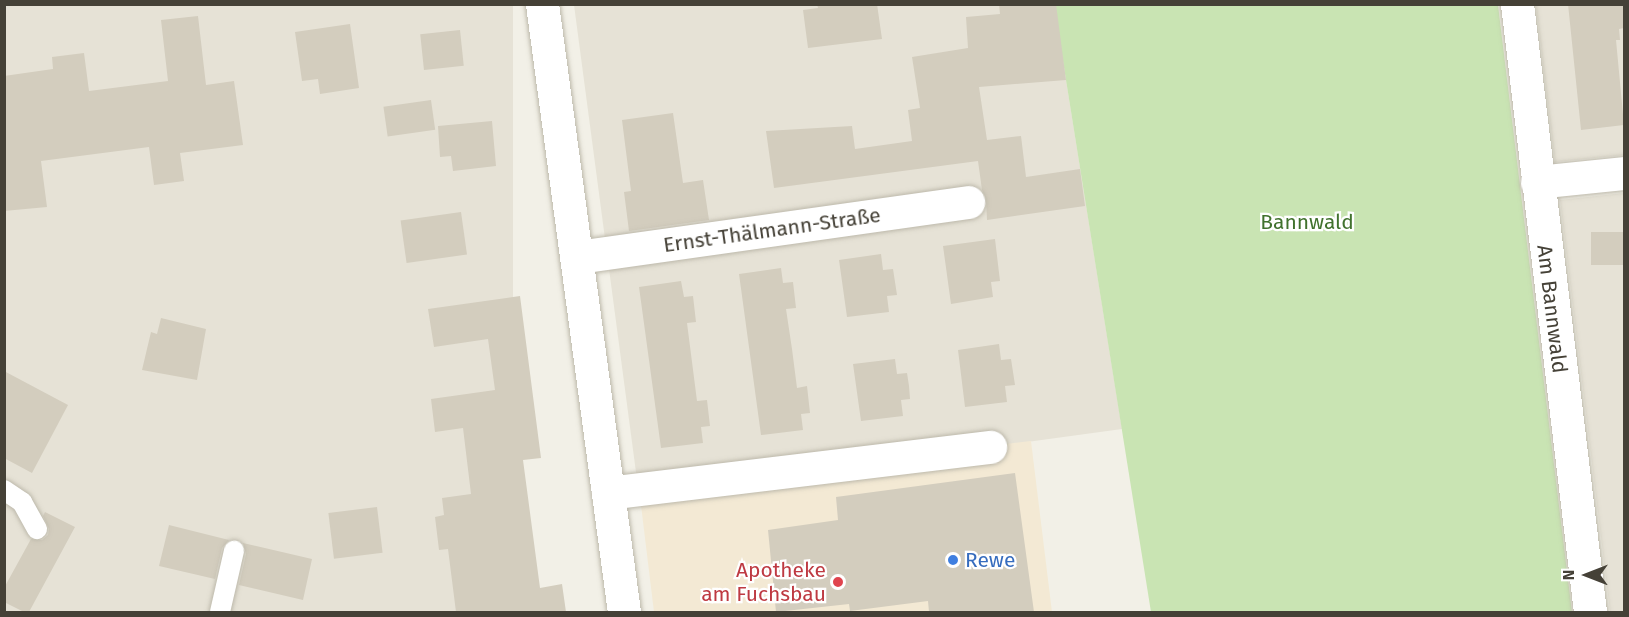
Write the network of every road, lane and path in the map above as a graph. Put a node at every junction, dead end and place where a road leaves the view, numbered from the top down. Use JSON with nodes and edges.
{"nodes":[{"id":1,"x":542,"y":4,"type":"edge"},
{"id":2,"x":1517,"y":4,"type":"edge"},
{"id":3,"x":1624,"y":173,"type":"edge"},
{"id":4,"x":1537,"y":182,"type":"junction"},
{"id":5,"x":968,"y":202,"type":"dead end"},
{"id":6,"x":576,"y":257,"type":"junction"},
{"id":7,"x":990,"y":447,"type":"dead end"},
{"id":8,"x":4,"y":490,"type":"edge"},
{"id":9,"x":608,"y":493,"type":"junction"},
{"id":10,"x":36,"y":529,"type":"dead end"},
{"id":11,"x":234,"y":551,"type":"dead end"},
{"id":12,"x":220,"y":612,"type":"edge"},
{"id":13,"x":624,"y":612,"type":"edge"},
{"id":14,"x":1590,"y":612,"type":"edge"}],
"edges":[{"from":1,"to":6,"type":"street"},
{"from":2,"to":4,"type":"street","name":"Am Bannwald"},
{"from":3,"to":4,"type":"street"},
{"from":4,"to":14,"type":"street","name":"Am Bannwald"},
{"from":5,"to":6,"type":"street","name":"Ernst-Thälmann-Straße"},
{"from":6,"to":9,"type":"street"},
{"from":7,"to":9,"type":"street"},
{"from":8,"to":10,"type":"lane"},
{"from":9,"to":13,"type":"street"},
{"from":11,"to":12,"type":"lane"}]}
